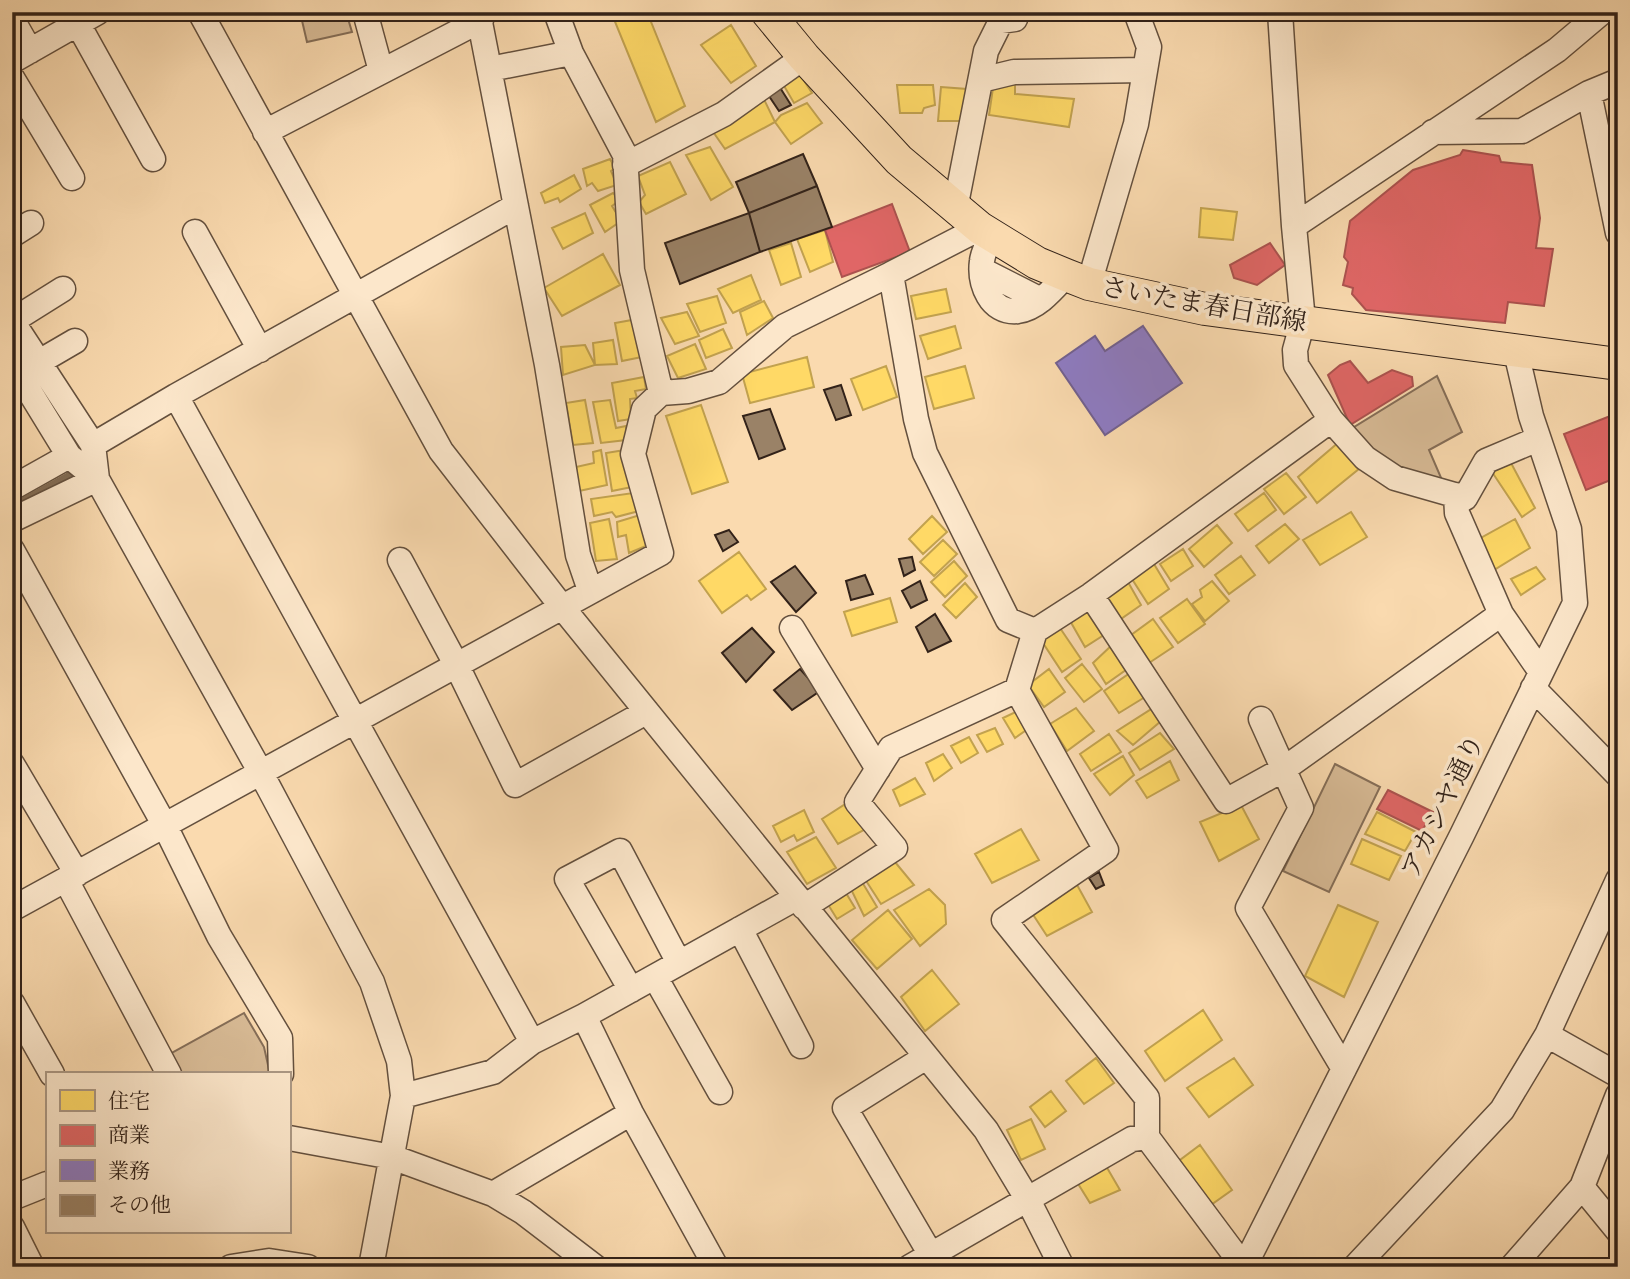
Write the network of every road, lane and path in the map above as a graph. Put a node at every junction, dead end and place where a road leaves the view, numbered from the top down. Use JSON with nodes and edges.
{"nodes":[{"id":1,"x":200,"y":12,"type":"edge"},
{"id":2,"x":365,"y":12,"type":"edge"},
{"id":3,"x":556,"y":12,"type":"edge"},
{"id":4,"x":767,"y":12,"type":"edge"},
{"id":5,"x":1136,"y":12,"type":"edge"},
{"id":6,"x":1280,"y":12,"type":"edge"},
{"id":7,"x":1602,"y":12,"type":"edge"},
{"id":8,"x":480,"y":16,"type":"edge"},
{"id":9,"x":88,"y":18,"type":"edge"},
{"id":10,"x":12,"y":19,"type":"edge"},
{"id":11,"x":1015,"y":19,"type":"dead end"},
{"id":12,"x":571,"y":53,"type":"junction"},
{"id":13,"x":21,"y":56,"type":"edge"},
{"id":14,"x":804,"y":57,"type":"junction"},
{"id":15,"x":490,"y":69,"type":"junction"},
{"id":16,"x":1145,"y":70,"type":"junction"},
{"id":17,"x":381,"y":71,"type":"junction"},
{"id":18,"x":12,"y":78,"type":"edge"},
{"id":19,"x":981,"y":80,"type":"junction"},
{"id":20,"x":1618,"y":81,"type":"edge"},
{"id":21,"x":1589,"y":93,"type":"junction"},
{"id":22,"x":265,"y":132,"type":"junction"},
{"id":23,"x":1432,"y":132,"type":"junction"},
{"id":24,"x":153,"y":159,"type":"dead end"},
{"id":25,"x":625,"y":165,"type":"junction"},
{"id":26,"x":72,"y":178,"type":"dead end"},
{"id":27,"x":516,"y":206,"type":"junction"},
{"id":28,"x":955,"y":209,"type":"junction"},
{"id":29,"x":1294,"y":226,"type":"junction"},
{"id":30,"x":986,"y":231,"type":"junction"},
{"id":31,"x":195,"y":232,"type":"dead end"},
{"id":32,"x":1618,"y":233,"type":"edge"},
{"id":33,"x":891,"y":274,"type":"junction"},
{"id":34,"x":1078,"y":279,"type":"junction"},
{"id":35,"x":63,"y":289,"type":"dead end"},
{"id":36,"x":356,"y":297,"type":"junction"},
{"id":37,"x":12,"y":321,"type":"edge"},
{"id":38,"x":1303,"y":321,"type":"junction"},
{"id":39,"x":75,"y":341,"type":"dead end"},
{"id":40,"x":260,"y":349,"type":"junction"},
{"id":41,"x":1516,"y":352,"type":"junction"},
{"id":42,"x":39,"y":362,"type":"junction"},
{"id":43,"x":12,"y":363,"type":"edge"},
{"id":44,"x":1618,"y":364,"type":"edge"},
{"id":45,"x":661,"y":393,"type":"junction"},
{"id":46,"x":176,"y":396,"type":"junction"},
{"id":47,"x":1331,"y":420,"type":"junction"},
{"id":48,"x":1538,"y":439,"type":"junction"},
{"id":49,"x":93,"y":446,"type":"junction"},
{"id":50,"x":69,"y":456,"type":"junction"},
{"id":51,"x":97,"y":479,"type":"junction"},
{"id":52,"x":12,"y":488,"type":"edge"},
{"id":53,"x":1456,"y":495,"type":"junction"},
{"id":54,"x":12,"y":520,"type":"edge"},
{"id":55,"x":12,"y":550,"type":"edge"},
{"id":56,"x":400,"y":560,"type":"dead end"},
{"id":57,"x":590,"y":590,"type":"junction"},
{"id":58,"x":1091,"y":595,"type":"junction"},
{"id":59,"x":562,"y":607,"type":"junction"},
{"id":60,"x":1501,"y":614,"type":"junction"},
{"id":61,"x":792,"y":628,"type":"dead end"},
{"id":62,"x":1035,"y":631,"type":"junction"},
{"id":63,"x":457,"y":666,"type":"junction"},
{"id":64,"x":1537,"y":680,"type":"junction"},
{"id":65,"x":1017,"y":690,"type":"junction"},
{"id":66,"x":646,"y":712,"type":"junction"},
{"id":67,"x":1261,"y":719,"type":"dead end"},
{"id":68,"x":355,"y":722,"type":"junction"},
{"id":69,"x":12,"y":764,"type":"edge"},
{"id":70,"x":878,"y":769,"type":"junction"},
{"id":71,"x":1284,"y":769,"type":"junction"},
{"id":72,"x":261,"y":773,"type":"junction"},
{"id":73,"x":1618,"y":775,"type":"edge"},
{"id":74,"x":164,"y":826,"type":"junction"},
{"id":75,"x":71,"y":877,"type":"junction"},
{"id":76,"x":1618,"y":880,"type":"edge"},
{"id":77,"x":800,"y":902,"type":"junction"},
{"id":78,"x":12,"y":909,"type":"edge"},
{"id":79,"x":740,"y":929,"type":"junction"},
{"id":80,"x":679,"y":963,"type":"junction"},
{"id":81,"x":655,"y":976,"type":"junction"},
{"id":82,"x":631,"y":990,"type":"junction"},
{"id":83,"x":12,"y":1003,"type":"edge"},
{"id":84,"x":584,"y":1016,"type":"junction"},
{"id":85,"x":1547,"y":1035,"type":"junction"},
{"id":86,"x":532,"y":1042,"type":"junction"},
{"id":87,"x":801,"y":1046,"type":"dead end"},
{"id":88,"x":926,"y":1057,"type":"junction"},
{"id":89,"x":1344,"y":1069,"type":"junction"},
{"id":90,"x":51,"y":1072,"type":"edge"},
{"id":91,"x":168,"y":1072,"type":"edge"},
{"id":92,"x":281,"y":1072,"type":"edge"},
{"id":93,"x":1618,"y":1075,"type":"edge"},
{"id":94,"x":720,"y":1092,"type":"dead end"},
{"id":95,"x":1618,"y":1095,"type":"edge"},
{"id":96,"x":403,"y":1096,"type":"junction"},
{"id":97,"x":631,"y":1113,"type":"junction"},
{"id":98,"x":1147,"y":1137,"type":"junction"},
{"id":99,"x":290,"y":1138,"type":"edge"},
{"id":100,"x":392,"y":1157,"type":"junction"},
{"id":101,"x":46,"y":1184,"type":"edge"},
{"id":102,"x":1582,"y":1187,"type":"junction"},
{"id":103,"x":493,"y":1194,"type":"junction"},
{"id":104,"x":12,"y":1198,"type":"edge"},
{"id":105,"x":1028,"y":1200,"type":"junction"},
{"id":106,"x":12,"y":1227,"type":"edge"},
{"id":107,"x":1618,"y":1231,"type":"edge"},
{"id":108,"x":920,"y":1261,"type":"edge"},
{"id":109,"x":1365,"y":1263,"type":"edge"},
{"id":110,"x":1053,"y":1264,"type":"edge"},
{"id":111,"x":32,"y":1267,"type":"edge"},
{"id":112,"x":231,"y":1267,"type":"edge"},
{"id":113,"x":307,"y":1267,"type":"edge"},
{"id":114,"x":371,"y":1267,"type":"edge"},
{"id":115,"x":595,"y":1267,"type":"edge"},
{"id":116,"x":716,"y":1267,"type":"edge"},
{"id":117,"x":1244,"y":1267,"type":"edge"},
{"id":118,"x":1512,"y":1267,"type":"edge"}],
"edges":[{"from":1,"to":22,"type":"street"},
{"from":2,"to":17,"type":"street"},
{"from":3,"to":12,"type":"street"},
{"from":4,"to":14,"type":"main road","name":"さいたま春日部線"},
{"from":5,"to":16,"type":"street"},
{"from":6,"to":29,"type":"street"},
{"from":7,"to":23,"type":"street"},
{"from":8,"to":15,"type":"street"},
{"from":8,"to":17,"type":"street"},
{"from":9,"to":13,"type":"street"},
{"from":9,"to":24,"type":"street"},
{"from":10,"to":13,"type":"street"},
{"from":11,"to":19,"type":"street"},
{"from":12,"to":15,"type":"street"},
{"from":12,"to":25,"type":"street"},
{"from":14,"to":25,"type":"street"},
{"from":14,"to":28,"type":"main road","name":"さいたま春日部線"},
{"from":15,"to":27,"type":"street"},
{"from":16,"to":19,"type":"street"},
{"from":16,"to":34,"type":"street"},
{"from":17,"to":22,"type":"street"},
{"from":18,"to":26,"type":"street"},
{"from":19,"to":28,"type":"street"},
{"from":20,"to":21,"type":"street"},
{"from":21,"to":23,"type":"street"},
{"from":21,"to":32,"type":"street"},
{"from":22,"to":36,"type":"street"},
{"from":23,"to":29,"type":"street"},
{"from":25,"to":45,"type":"street"},
{"from":27,"to":36,"type":"street"},
{"from":27,"to":57,"type":"street"},
{"from":28,"to":30,"type":"main road","name":"さいたま春日部線"},
{"from":29,"to":38,"type":"street"},
{"from":30,"to":33,"type":"street"},
{"from":30,"to":34,"type":"main road","name":"さいたま春日部線"},
{"from":30,"to":34,"type":"street"},
{"from":31,"to":40,"type":"street"},
{"from":33,"to":45,"type":"street"},
{"from":33,"to":62,"type":"street"},
{"from":34,"to":38,"type":"main road","name":"さいたま春日部線"},
{"from":35,"to":37,"type":"street"},
{"from":36,"to":40,"type":"street"},
{"from":36,"to":59,"type":"street"},
{"from":37,"to":42,"type":"street"},
{"from":38,"to":41,"type":"main road","name":"さいたま春日部線"},
{"from":38,"to":47,"type":"street"},
{"from":39,"to":42,"type":"street"},
{"from":40,"to":46,"type":"street"},
{"from":41,"to":44,"type":"main road","name":"さいたま春日部線"},
{"from":41,"to":48,"type":"street","name":"アカシヤ通り"},
{"from":42,"to":49,"type":"street"},
{"from":43,"to":50,"type":"street"},
{"from":45,"to":57,"type":"street"},
{"from":46,"to":49,"type":"street"},
{"from":46,"to":68,"type":"street"},
{"from":47,"to":53,"type":"street"},
{"from":47,"to":58,"type":"street"},
{"from":48,"to":53,"type":"street"},
{"from":48,"to":64,"type":"street","name":"アカシヤ通り"},
{"from":49,"to":51,"type":"street"},
{"from":50,"to":51,"type":"street"},
{"from":50,"to":52,"type":"street"},
{"from":51,"to":54,"type":"street"},
{"from":51,"to":72,"type":"street"},
{"from":53,"to":60,"type":"street"},
{"from":55,"to":74,"type":"street"},
{"from":56,"to":63,"type":"street"},
{"from":57,"to":59,"type":"street"},
{"from":58,"to":62,"type":"street"},
{"from":58,"to":71,"type":"street"},
{"from":59,"to":63,"type":"street"},
{"from":59,"to":66,"type":"street"},
{"from":60,"to":64,"type":"street"},
{"from":60,"to":71,"type":"street"},
{"from":61,"to":70,"type":"street"},
{"from":62,"to":65,"type":"street"},
{"from":63,"to":66,"type":"street"},
{"from":63,"to":68,"type":"street"},
{"from":64,"to":73,"type":"street"},
{"from":64,"to":89,"type":"street","name":"アカシヤ通り"},
{"from":65,"to":70,"type":"street"},
{"from":65,"to":98,"type":"street"},
{"from":66,"to":77,"type":"street"},
{"from":67,"to":71,"type":"street"},
{"from":68,"to":72,"type":"street"},
{"from":68,"to":86,"type":"street"},
{"from":69,"to":75,"type":"street"},
{"from":70,"to":77,"type":"street"},
{"from":71,"to":89,"type":"street"},
{"from":72,"to":74,"type":"street"},
{"from":72,"to":96,"type":"street"},
{"from":74,"to":75,"type":"street"},
{"from":74,"to":92,"type":"street"},
{"from":75,"to":78,"type":"street"},
{"from":75,"to":91,"type":"street"},
{"from":76,"to":85,"type":"street"},
{"from":77,"to":79,"type":"street"},
{"from":77,"to":88,"type":"street"},
{"from":79,"to":80,"type":"street"},
{"from":79,"to":87,"type":"street"},
{"from":80,"to":81,"type":"street"},
{"from":80,"to":82,"type":"street"},
{"from":81,"to":82,"type":"street"},
{"from":81,"to":94,"type":"street"},
{"from":82,"to":84,"type":"street"},
{"from":83,"to":90,"type":"street"},
{"from":84,"to":86,"type":"street"},
{"from":84,"to":97,"type":"street"},
{"from":85,"to":93,"type":"street"},
{"from":85,"to":109,"type":"street"},
{"from":86,"to":96,"type":"street"},
{"from":88,"to":105,"type":"street"},
{"from":88,"to":108,"type":"street"},
{"from":89,"to":117,"type":"street","name":"アカシヤ通り"},
{"from":95,"to":102,"type":"street"},
{"from":96,"to":100,"type":"street"},
{"from":97,"to":103,"type":"street"},
{"from":97,"to":116,"type":"street"},
{"from":98,"to":105,"type":"street"},
{"from":98,"to":117,"type":"street"},
{"from":99,"to":100,"type":"street"},
{"from":100,"to":103,"type":"street"},
{"from":100,"to":114,"type":"street"},
{"from":101,"to":104,"type":"street"},
{"from":102,"to":107,"type":"street"},
{"from":102,"to":118,"type":"street"},
{"from":103,"to":115,"type":"street"},
{"from":105,"to":108,"type":"street"},
{"from":105,"to":110,"type":"street"},
{"from":106,"to":111,"type":"street"},
{"from":112,"to":113,"type":"street"}]}
